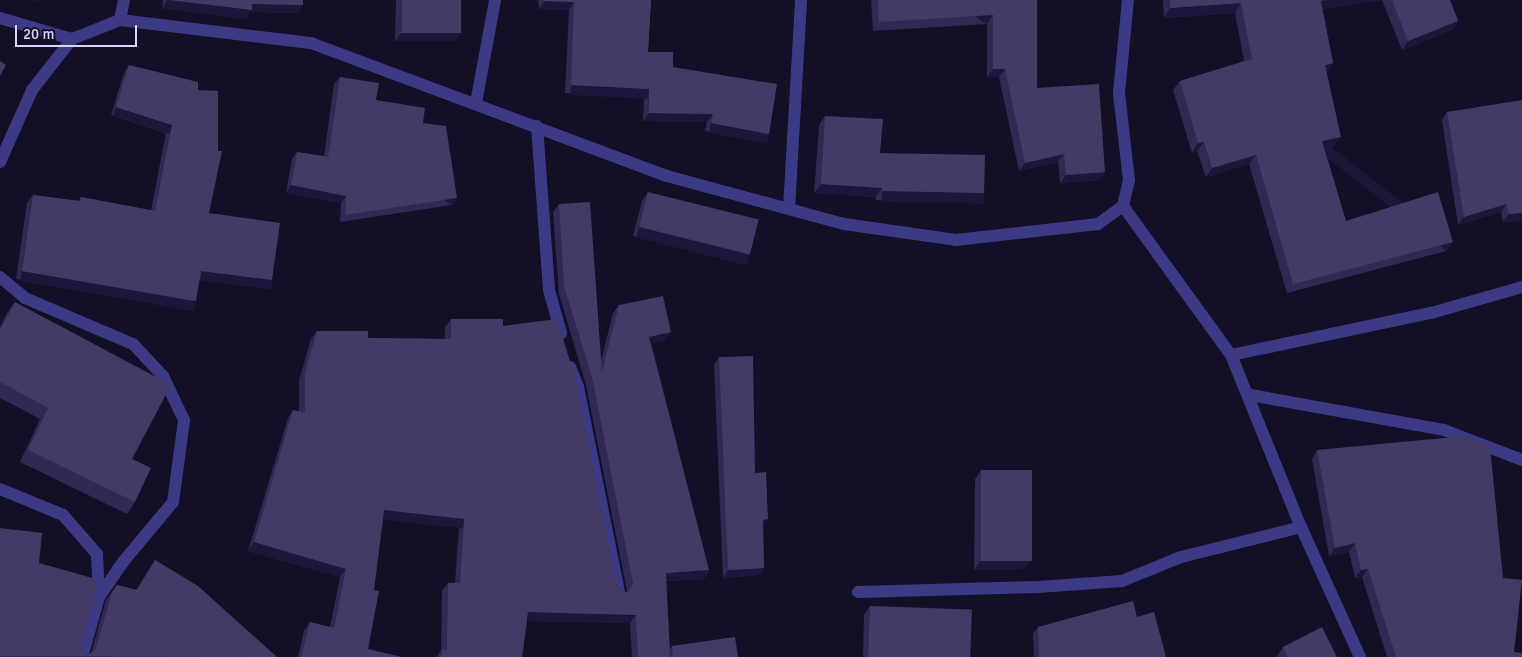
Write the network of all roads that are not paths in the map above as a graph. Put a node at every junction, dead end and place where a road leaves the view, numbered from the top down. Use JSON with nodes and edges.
{"nodes":[{"id":1,"x":124,"y":0,"type":"edge"},
{"id":2,"x":495,"y":0,"type":"edge"},
{"id":3,"x":802,"y":0,"type":"edge"},
{"id":4,"x":1128,"y":0,"type":"edge"},
{"id":5,"x":0,"y":18,"type":"edge"},
{"id":6,"x":120,"y":20,"type":"junction"},
{"id":7,"x":72,"y":39,"type":"junction"},
{"id":8,"x":476,"y":103,"type":"junction"},
{"id":9,"x":536,"y":126,"type":"junction"},
{"id":10,"x":0,"y":162,"type":"edge"},
{"id":11,"x":1123,"y":206,"type":"junction"},
{"id":12,"x":789,"y":209,"type":"junction"},
{"id":13,"x":0,"y":277,"type":"edge"},
{"id":14,"x":1522,"y":287,"type":"edge"},
{"id":15,"x":1232,"y":355,"type":"junction"},
{"id":16,"x":1250,"y":395,"type":"junction"},
{"id":17,"x":1522,"y":460,"type":"edge"},
{"id":18,"x":0,"y":489,"type":"edge"},
{"id":19,"x":1301,"y":527,"type":"junction"},
{"id":20,"x":858,"y":592,"type":"dead end"},
{"id":21,"x":619,"y":593,"type":"edge"},
{"id":22,"x":99,"y":597,"type":"junction"},
{"id":23,"x":82,"y":657,"type":"edge"},
{"id":24,"x":1360,"y":657,"type":"edge"}],
"edges":[{"from":1,"to":6,"type":"street"},
{"from":2,"to":8,"type":"street"},
{"from":3,"to":12,"type":"street"},
{"from":4,"to":11,"type":"street"},
{"from":5,"to":7,"type":"street"},
{"from":6,"to":7,"type":"street"},
{"from":6,"to":8,"type":"street"},
{"from":7,"to":10,"type":"street"},
{"from":8,"to":9,"type":"street"},
{"from":9,"to":12,"type":"street"},
{"from":9,"to":21,"type":"street"},
{"from":11,"to":12,"type":"street"},
{"from":11,"to":15,"type":"street"},
{"from":13,"to":22,"type":"street"},
{"from":14,"to":15,"type":"street"},
{"from":15,"to":16,"type":"street"},
{"from":16,"to":17,"type":"street"},
{"from":16,"to":19,"type":"street"},
{"from":18,"to":22,"type":"street"},
{"from":19,"to":20,"type":"street"},
{"from":19,"to":24,"type":"street"},
{"from":22,"to":23,"type":"street"}]}
